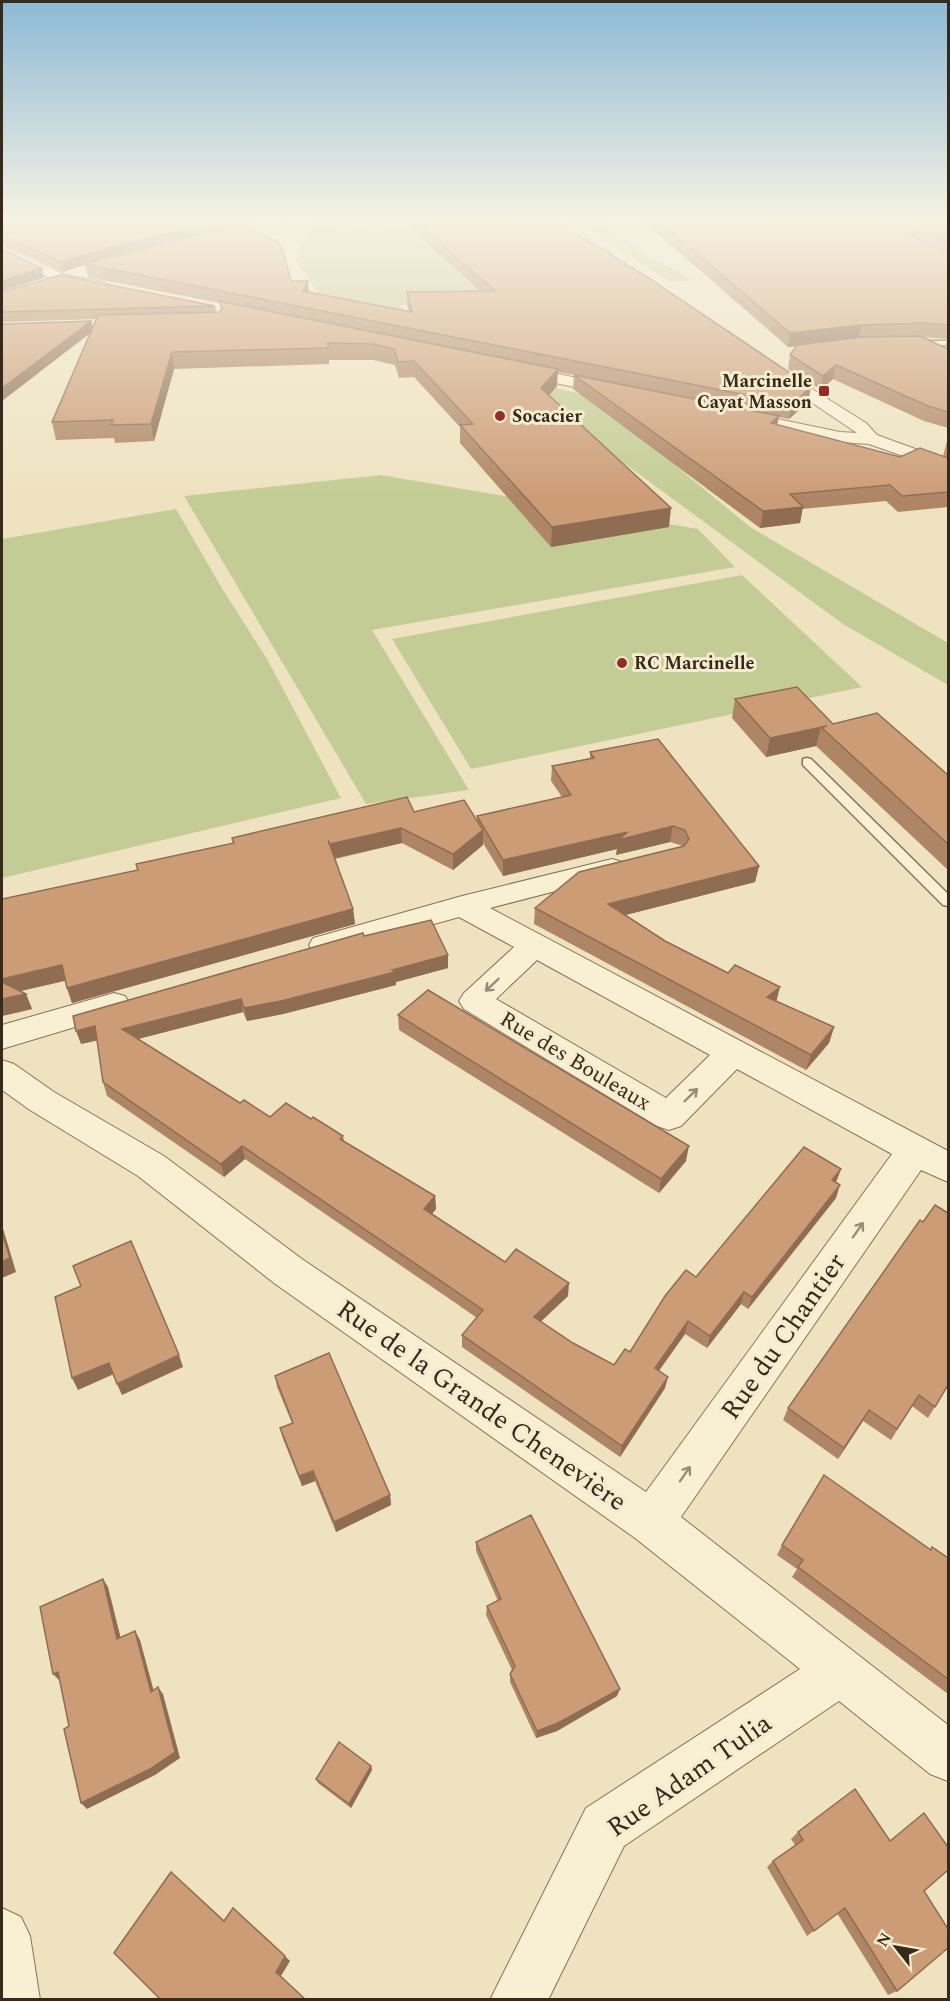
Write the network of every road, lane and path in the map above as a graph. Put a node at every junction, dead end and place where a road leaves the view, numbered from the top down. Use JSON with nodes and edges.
{"nodes":[{"id":1,"x":915,"y":343,"type":"joint"},
{"id":2,"x":948,"y":343,"type":"edge"},
{"id":3,"x":948,"y":357,"type":"edge"},
{"id":4,"x":770,"y":358,"type":"edge"},
{"id":5,"x":498,"y":366,"type":"edge"},
{"id":6,"x":628,"y":393,"type":"edge"},
{"id":7,"x":718,"y":412,"type":"edge"},
{"id":8,"x":834,"y":414,"type":"junction"},
{"id":9,"x":808,"y":430,"type":"junction"},
{"id":10,"x":871,"y":439,"type":"junction"},
{"id":11,"x":948,"y":467,"type":"edge"},
{"id":12,"x":807,"y":762,"type":"dead end"},
{"id":13,"x":636,"y":862,"type":"edge"},
{"id":14,"x":948,"y":902,"type":"edge"},
{"id":15,"x":462,"y":906,"type":"junction"},
{"id":16,"x":534,"y":945,"type":"junction"},
{"id":17,"x":301,"y":951,"type":"edge"},
{"id":18,"x":140,"y":997,"type":"edge"},
{"id":19,"x":2,"y":1036,"type":"edge"},
{"id":20,"x":734,"y":1052,"type":"junction"},
{"id":21,"x":2,"y":1073,"type":"edge"},
{"id":22,"x":938,"y":1161,"type":"edge"},
{"id":23,"x":651,"y":1522,"type":"junction"},
{"id":24,"x":839,"y":1672,"type":"junction"},
{"id":25,"x":948,"y":1756,"type":"edge"},
{"id":26,"x":2,"y":1936,"type":"edge"},
{"id":27,"x":12,"y":2000,"type":"edge"},
{"id":28,"x":518,"y":2000,"type":"edge"}],
"edges":[{"from":1,"to":2,"type":"lane"},
{"from":1,"to":3,"type":"street"},
{"from":4,"to":8,"type":"street"},
{"from":5,"to":6,"type":"street"},
{"from":7,"to":9,"type":"street"},
{"from":8,"to":9,"type":"street"},
{"from":8,"to":10,"type":"street"},
{"from":9,"to":10,"type":"street"},
{"from":10,"to":11,"type":"street"},
{"from":12,"to":14,"type":"lane"},
{"from":13,"to":15,"type":"street"},
{"from":15,"to":16,"type":"street"},
{"from":15,"to":17,"type":"street"},
{"from":16,"to":20,"type":"street"},
{"from":16,"to":20,"type":"street","name":"Rue des Bouleaux","one_way":true},
{"from":18,"to":19,"type":"street"},
{"from":20,"to":22,"type":"street"},
{"from":21,"to":23,"type":"street","name":"Rue de la Grande Chenevière"},
{"from":23,"to":22,"type":"street","name":"Rue du Chantier","one_way":true},
{"from":23,"to":24,"type":"street","name":"Rue de la Grande Chenevière"},
{"from":24,"to":25,"type":"street","name":"Rue de la Grande Chenevière"},
{"from":24,"to":28,"type":"street","name":"Rue Adam Tulia"},
{"from":26,"to":27,"type":"street"}]}
